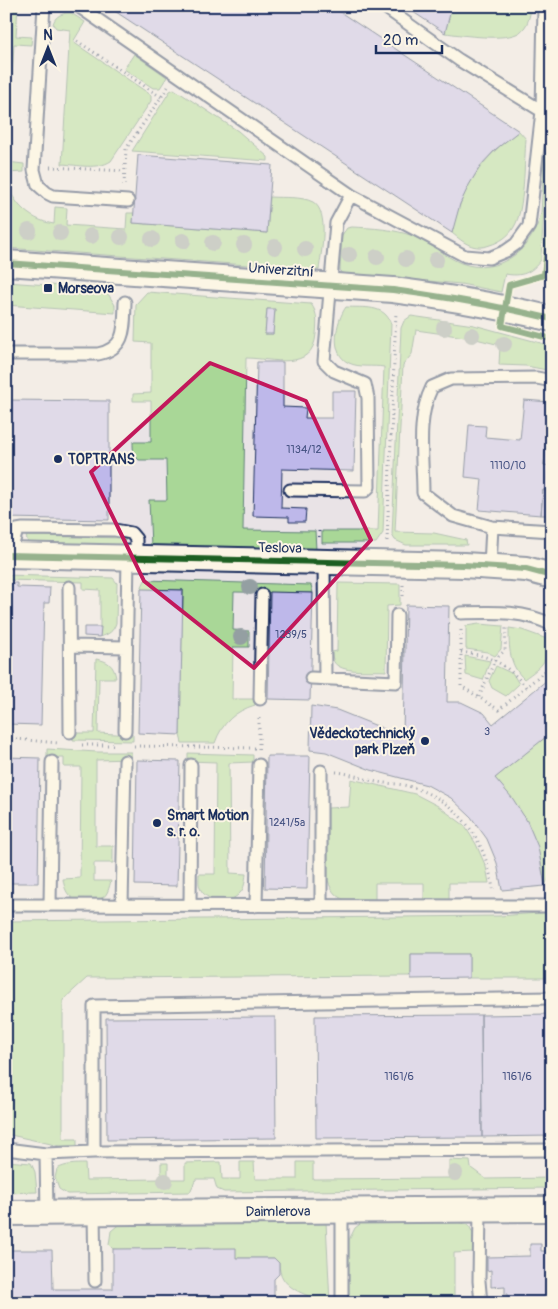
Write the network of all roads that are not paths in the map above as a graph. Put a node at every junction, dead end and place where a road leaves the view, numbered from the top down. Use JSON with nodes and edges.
{"nodes":[{"id":1,"x":44,"y":6,"type":"edge"},
{"id":2,"x":78,"y":6,"type":"edge"},
{"id":3,"x":383,"y":6,"type":"edge"},
{"id":4,"x":544,"y":6,"type":"edge"},
{"id":5,"x":542,"y":111,"type":"junction"},
{"id":6,"x":351,"y":195,"type":"junction"},
{"id":7,"x":125,"y":201,"type":"road end"},
{"id":8,"x":6,"y":263,"type":"edge"},
{"id":9,"x":330,"y":286,"type":"junction"},
{"id":10,"x":125,"y":302,"type":"dead end"},
{"id":11,"x":552,"y":319,"type":"edge"},
{"id":12,"x":6,"y":354,"type":"edge"},
{"id":13,"x":552,"y":381,"type":"edge"},
{"id":14,"x":290,"y":490,"type":"dead end"},
{"id":15,"x":492,"y":527,"type":"junction"},
{"id":16,"x":552,"y":531,"type":"edge"},
{"id":17,"x":8,"y":555,"type":"edge"},
{"id":18,"x":132,"y":558,"type":"junction"},
{"id":19,"x":324,"y":562,"type":"junction"},
{"id":20,"x":490,"y":566,"type":"junction"},
{"id":21,"x":552,"y":576,"type":"edge"},
{"id":22,"x":70,"y":586,"type":"dead end"},
{"id":23,"x":262,"y":595,"type":"dead end"},
{"id":24,"x":461,"y":613,"type":"road end"},
{"id":25,"x":397,"y":616,"type":"dead end"},
{"id":26,"x":552,"y":625,"type":"edge"},
{"id":27,"x":70,"y":646,"type":"junction"},
{"id":28,"x":126,"y":647,"type":"junction"},
{"id":29,"x":311,"y":678,"type":"dead end"},
{"id":30,"x":325,"y":678,"type":"junction"},
{"id":31,"x":260,"y":699,"type":"road end"},
{"id":32,"x":125,"y":731,"type":"dead end"},
{"id":33,"x":70,"y":732,"type":"dead end"},
{"id":34,"x":124,"y":761,"type":"dead end"},
{"id":35,"x":52,"y":762,"type":"dead end"},
{"id":36,"x":191,"y":765,"type":"dead end"},
{"id":37,"x":258,"y":765,"type":"road end"},
{"id":38,"x":321,"y":770,"type":"road end"},
{"id":39,"x":6,"y":905,"type":"edge"},
{"id":40,"x":50,"y":905,"type":"junction"},
{"id":41,"x":122,"y":905,"type":"junction"},
{"id":42,"x":190,"y":905,"type":"junction"},
{"id":43,"x":256,"y":906,"type":"junction"},
{"id":44,"x":321,"y":906,"type":"junction"},
{"id":45,"x":552,"y":906,"type":"edge"},
{"id":46,"x":552,"y":998,"type":"edge"},
{"id":47,"x":6,"y":1149,"type":"edge"},
{"id":48,"x":552,"y":1150,"type":"edge"},
{"id":49,"x":94,"y":1152,"type":"junction"},
{"id":50,"x":46,"y":1154,"type":"junction"},
{"id":51,"x":552,"y":1209,"type":"edge"},
{"id":52,"x":480,"y":1210,"type":"junction"},
{"id":53,"x":342,"y":1211,"type":"junction"},
{"id":54,"x":94,"y":1212,"type":"junction"},
{"id":55,"x":6,"y":1213,"type":"edge"},
{"id":56,"x":47,"y":1213,"type":"junction"},
{"id":57,"x":96,"y":1281,"type":"dead end"},
{"id":58,"x":342,"y":1303,"type":"edge"},
{"id":59,"x":481,"y":1303,"type":"edge"}],
"edges":[{"from":1,"to":7,"type":"lane"},
{"from":2,"to":6,"type":"lane"},
{"from":3,"to":5,"type":"lane"},
{"from":4,"to":5,"type":"lane"},
{"from":5,"to":6,"type":"lane"},
{"from":6,"to":9,"type":"lane"},
{"from":8,"to":9,"type":"street","name":"Univerzitní"},
{"from":9,"to":11,"type":"street","name":"Univerzitní"},
{"from":9,"to":14,"type":"lane"},
{"from":10,"to":12,"type":"lane"},
{"from":13,"to":15,"type":"lane"},
{"from":15,"to":16,"type":"lane"},
{"from":15,"to":20,"type":"lane"},
{"from":17,"to":18,"type":"street","name":"Teslova"},
{"from":18,"to":19,"type":"street","name":"Teslova"},
{"from":18,"to":28,"type":"lane"},
{"from":19,"to":20,"type":"street","name":"Teslova"},
{"from":19,"to":30,"type":"lane"},
{"from":20,"to":21,"type":"street","name":"Teslova"},
{"from":22,"to":27,"type":"lane"},
{"from":23,"to":31,"type":"lane"},
{"from":24,"to":26,"type":"lane"},
{"from":25,"to":30,"type":"lane"},
{"from":27,"to":28,"type":"lane"},
{"from":27,"to":33,"type":"lane"},
{"from":28,"to":32,"type":"lane"},
{"from":29,"to":30,"type":"lane"},
{"from":34,"to":41,"type":"lane"},
{"from":35,"to":40,"type":"lane"},
{"from":36,"to":42,"type":"lane"},
{"from":37,"to":43,"type":"lane"},
{"from":38,"to":44,"type":"lane"},
{"from":39,"to":40,"type":"lane"},
{"from":40,"to":41,"type":"lane"},
{"from":41,"to":42,"type":"lane"},
{"from":42,"to":43,"type":"lane"},
{"from":43,"to":44,"type":"lane"},
{"from":44,"to":45,"type":"lane"},
{"from":46,"to":49,"type":"lane"},
{"from":47,"to":50,"type":"lane"},
{"from":48,"to":49,"type":"lane"},
{"from":49,"to":50,"type":"lane"},
{"from":50,"to":56,"type":"lane"},
{"from":51,"to":52,"type":"street","name":"Daimlerova"},
{"from":52,"to":53,"type":"street","name":"Daimlerova"},
{"from":52,"to":59,"type":"lane"},
{"from":53,"to":54,"type":"street","name":"Daimlerova"},
{"from":53,"to":58,"type":"lane"},
{"from":54,"to":56,"type":"street","name":"Daimlerova"},
{"from":54,"to":57,"type":"lane"},
{"from":55,"to":56,"type":"street","name":"Daimlerova"}]}
